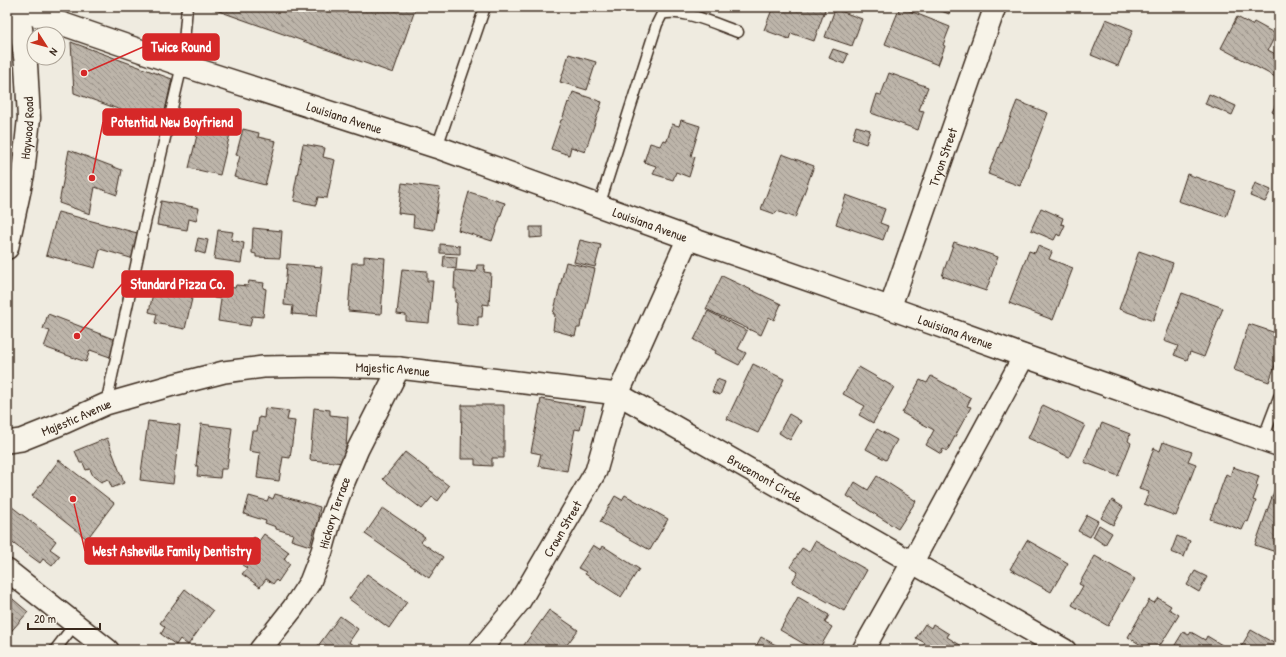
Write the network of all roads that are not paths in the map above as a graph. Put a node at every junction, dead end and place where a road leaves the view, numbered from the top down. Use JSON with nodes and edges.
{"nodes":[{"id":1,"x":187,"y":7,"type":"edge"},
{"id":2,"x":485,"y":7,"type":"edge"},
{"id":3,"x":995,"y":7,"type":"edge"},
{"id":4,"x":18,"y":8,"type":"edge"},
{"id":5,"x":738,"y":32,"type":"dead end"},
{"id":6,"x":182,"y":65,"type":"junction"},
{"id":7,"x":437,"y":147,"type":"junction"},
{"id":8,"x":599,"y":206,"type":"junction"},
{"id":9,"x":688,"y":238,"type":"junction"},
{"id":10,"x":7,"y":248,"type":"edge"},
{"id":11,"x":890,"y":308,"type":"junction"},
{"id":12,"x":1024,"y":356,"type":"junction"},
{"id":13,"x":399,"y":368,"type":"junction"},
{"id":14,"x":618,"y":394,"type":"junction"},
{"id":15,"x":1279,"y":397,"type":"edge"},
{"id":16,"x":106,"y":404,"type":"junction"},
{"id":17,"x":7,"y":442,"type":"edge"},
{"id":18,"x":1271,"y":442,"type":"edge"},
{"id":19,"x":912,"y":563,"type":"junction"},
{"id":20,"x":7,"y":570,"type":"edge"},
{"id":21,"x":75,"y":624,"type":"junction"},
{"id":22,"x":55,"y":650,"type":"edge"},
{"id":23,"x":108,"y":650,"type":"edge"},
{"id":24,"x":260,"y":650,"type":"edge"},
{"id":25,"x":480,"y":650,"type":"edge"},
{"id":26,"x":863,"y":650,"type":"edge"},
{"id":27,"x":1065,"y":650,"type":"edge"}],
"edges":[{"from":1,"to":6,"type":"lane"},
{"from":2,"to":7,"type":"lane"},
{"from":3,"to":11,"type":"street","name":"Tryon Street"},
{"from":4,"to":6,"type":"street","name":"Louisiana Avenue"},
{"from":4,"to":10,"type":"street","name":"Haywood Road"},
{"from":5,"to":8,"type":"lane"},
{"from":6,"to":7,"type":"street","name":"Louisiana Avenue"},
{"from":6,"to":16,"type":"lane"},
{"from":7,"to":8,"type":"street","name":"Louisiana Avenue"},
{"from":8,"to":9,"type":"street","name":"Louisiana Avenue"},
{"from":9,"to":11,"type":"street","name":"Louisiana Avenue"},
{"from":9,"to":14,"type":"street"},
{"from":11,"to":12,"type":"street","name":"Louisiana Avenue"},
{"from":12,"to":18,"type":"street","name":"Louisiana Avenue"},
{"from":12,"to":19,"type":"street"},
{"from":13,"to":14,"type":"street","name":"Majestic Avenue"},
{"from":13,"to":16,"type":"street","name":"Majestic Avenue"},
{"from":13,"to":24,"type":"street","name":"Hickory Terrace"},
{"from":14,"to":19,"type":"street","name":"Brucemont Circle"},
{"from":14,"to":25,"type":"street","name":"Crown Street"},
{"from":15,"to":18,"type":"lane"},
{"from":16,"to":17,"type":"street","name":"Majestic Avenue"},
{"from":19,"to":26,"type":"street"},
{"from":19,"to":27,"type":"street","name":"Brucemont Circle"},
{"from":20,"to":21,"type":"street"},
{"from":21,"to":22,"type":"lane"},
{"from":21,"to":23,"type":"street"}]}
